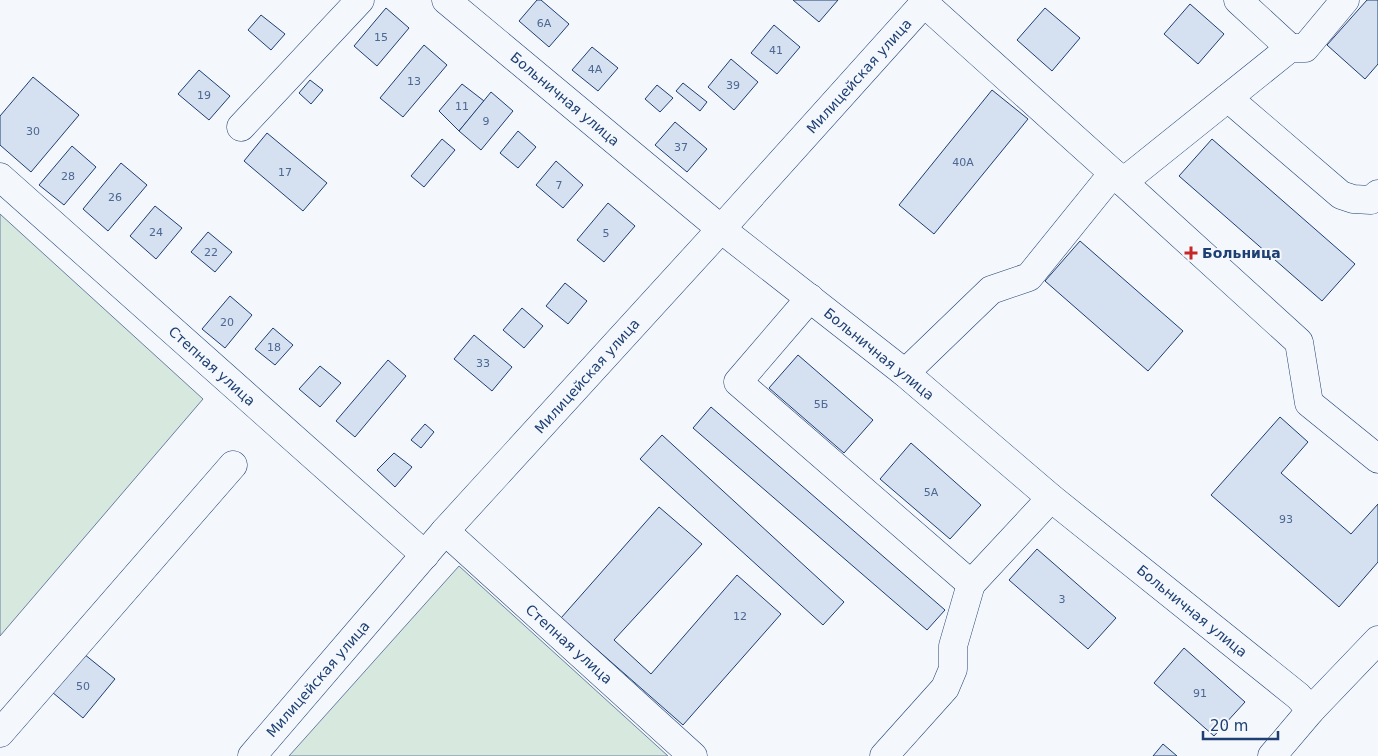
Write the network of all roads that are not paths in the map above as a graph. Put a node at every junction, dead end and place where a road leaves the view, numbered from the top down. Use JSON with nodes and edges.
{"nodes":[{"id":1,"x":360,"y":0,"type":"edge"},
{"id":2,"x":446,"y":0,"type":"edge"},
{"id":3,"x":1238,"y":0,"type":"edge"},
{"id":4,"x":1345,"y":0,"type":"edge"},
{"id":5,"x":925,"y":1,"type":"edge"},
{"id":6,"x":1290,"y":48,"type":"junction"},
{"id":7,"x":1228,"y":98,"type":"junction"},
{"id":8,"x":241,"y":127,"type":"dead end"},
{"id":9,"x":0,"y":177,"type":"edge"},
{"id":10,"x":1118,"y":178,"type":"junction"},
{"id":11,"x":1378,"y":194,"type":"edge"},
{"id":12,"x":721,"y":229,"type":"junction"},
{"id":13,"x":810,"y":298,"type":"junction"},
{"id":14,"x":905,"y":373,"type":"junction"},
{"id":15,"x":1378,"y":459,"type":"edge"},
{"id":16,"x":233,"y":465,"type":"dead end"},
{"id":17,"x":1051,"y":498,"type":"junction"},
{"id":18,"x":445,"y":531,"type":"junction"},
{"id":19,"x":425,"y":555,"type":"junction"},
{"id":20,"x":972,"y":584,"type":"junction"},
{"id":21,"x":1378,"y":640,"type":"edge"},
{"id":22,"x":1311,"y":710,"type":"junction"},
{"id":23,"x":0,"y":733,"type":"edge"},
{"id":24,"x":252,"y":756,"type":"edge"},
{"id":25,"x":693,"y":756,"type":"edge"},
{"id":26,"x":884,"y":756,"type":"edge"},
{"id":27,"x":1272,"y":756,"type":"edge"}],
"edges":[{"from":1,"to":8,"type":"street"},
{"from":2,"to":12,"type":"street","name":"Больничная улица"},
{"from":3,"to":6,"type":"street"},
{"from":4,"to":6,"type":"street"},
{"from":5,"to":10,"type":"street"},
{"from":5,"to":12,"type":"street","name":"Милицейская улица"},
{"from":6,"to":7,"type":"street"},
{"from":7,"to":10,"type":"street"},
{"from":7,"to":11,"type":"street"},
{"from":9,"to":19,"type":"street","name":"Степная улица"},
{"from":10,"to":14,"type":"street"},
{"from":10,"to":15,"type":"street"},
{"from":12,"to":13,"type":"street","name":"Больничная улица"},
{"from":12,"to":18,"type":"street","name":"Милицейская улица"},
{"from":13,"to":14,"type":"street","name":"Больничная улица"},
{"from":13,"to":20,"type":"street"},
{"from":14,"to":17,"type":"street","name":"Больничная улица"},
{"from":16,"to":23,"type":"street"},
{"from":17,"to":20,"type":"street"},
{"from":17,"to":22,"type":"street","name":"Больничная улица"},
{"from":18,"to":19,"type":"street","name":"Милицейская улица"},
{"from":18,"to":25,"type":"street","name":"Степная улица"},
{"from":19,"to":24,"type":"street","name":"Милицейская улица"},
{"from":20,"to":26,"type":"street"},
{"from":21,"to":22,"type":"street"},
{"from":22,"to":27,"type":"street"}]}
